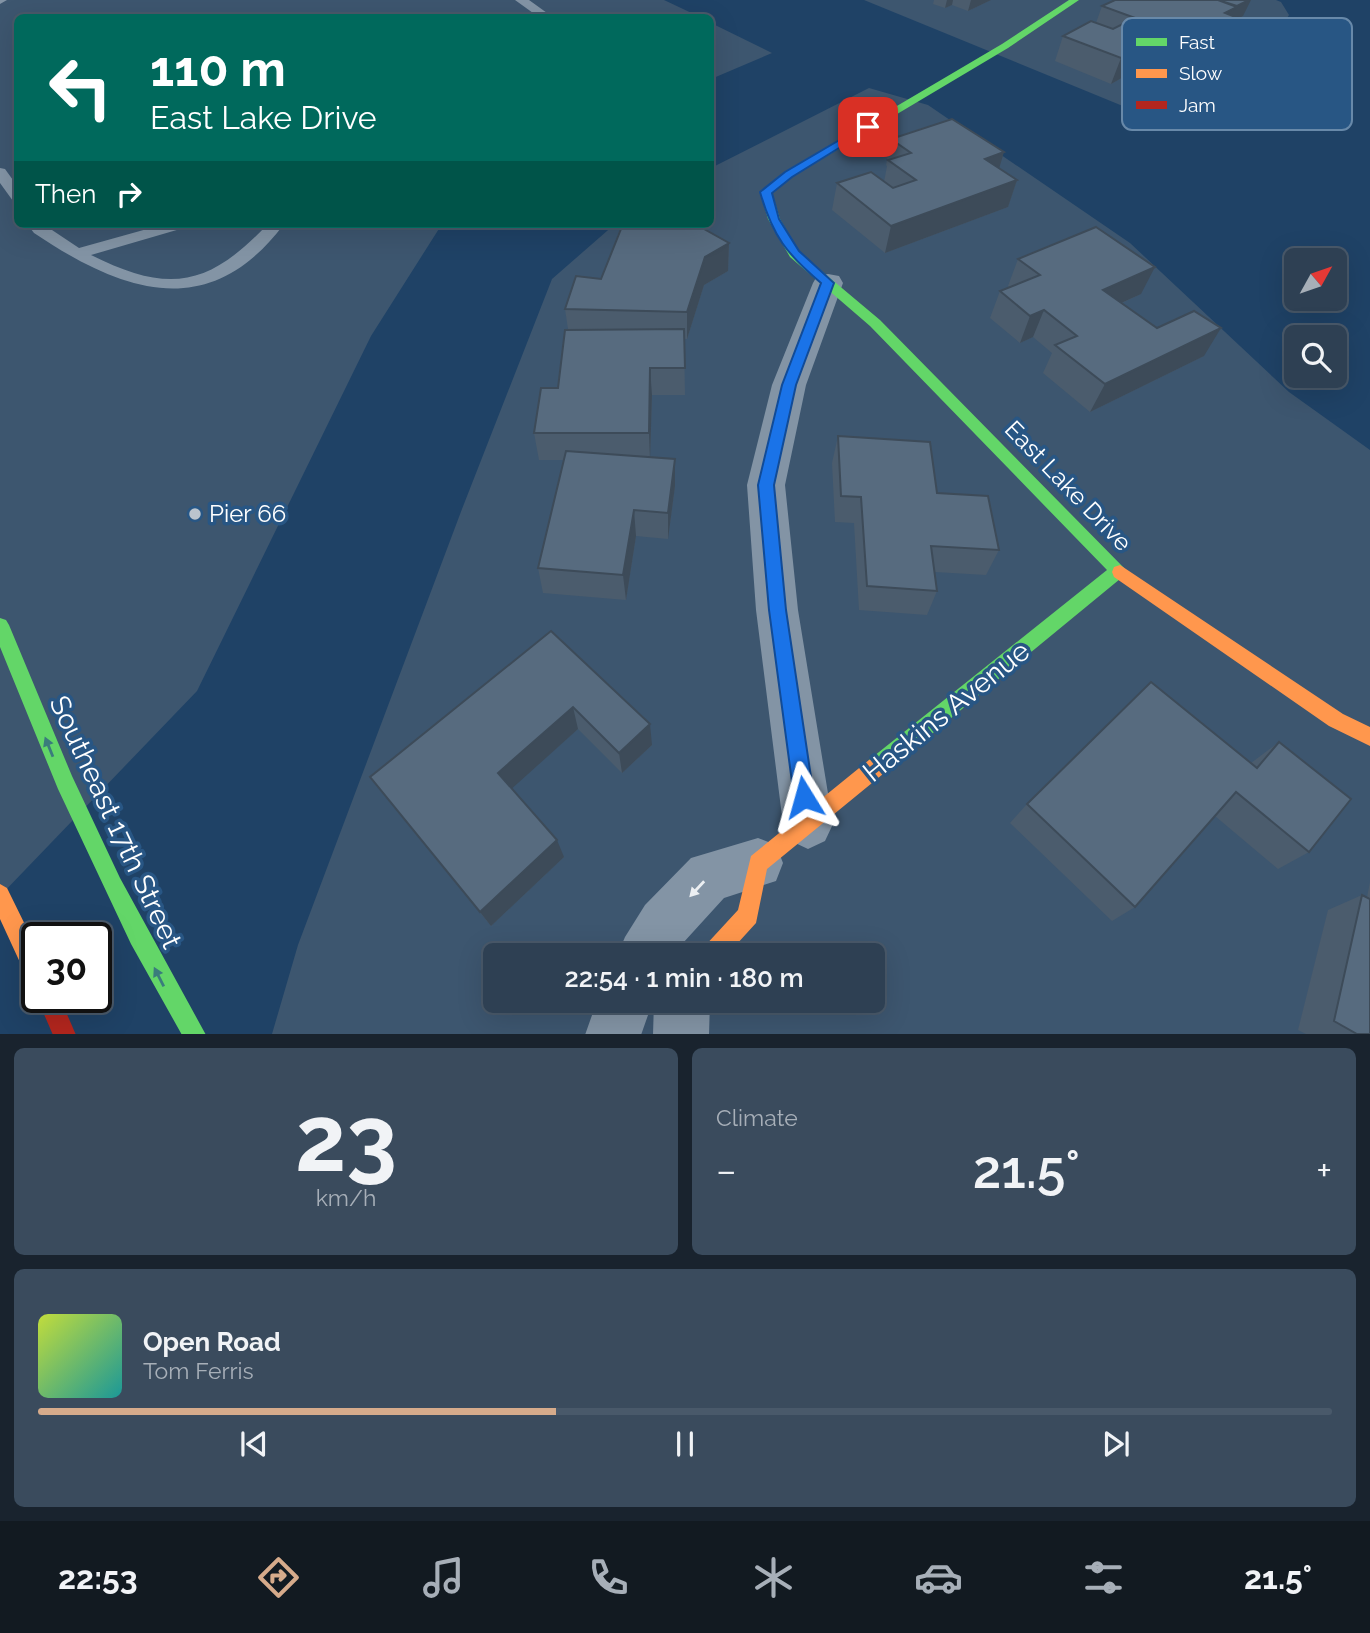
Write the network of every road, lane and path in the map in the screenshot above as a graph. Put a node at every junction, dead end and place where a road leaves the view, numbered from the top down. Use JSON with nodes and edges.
{"nodes":[{"id":1,"x":522,"y":0,"type":"edge"},
{"id":2,"x":1075,"y":0,"type":"edge"},
{"id":3,"x":543,"y":14,"type":"edge"},
{"id":4,"x":0,"y":172,"type":"edge"},
{"id":5,"x":14,"y":192,"type":"edge"},
{"id":6,"x":38,"y":228,"type":"edge"},
{"id":7,"x":168,"y":228,"type":"edge"},
{"id":8,"x":272,"y":228,"type":"edge"},
{"id":9,"x":76,"y":254,"type":"junction"},
{"id":10,"x":828,"y":283,"type":"junction"},
{"id":11,"x":1118,"y":571,"type":"junction"},
{"id":12,"x":0,"y":625,"type":"edge"},
{"id":13,"x":1370,"y":737,"type":"edge"},
{"id":14,"x":808,"y":824,"type":"junction"},
{"id":15,"x":758,"y":863,"type":"junction"},
{"id":16,"x":0,"y":895,"type":"edge"},
{"id":17,"x":21,"y":940,"type":"edge"},
{"id":18,"x":652,"y":943,"type":"edge"},
{"id":19,"x":723,"y":943,"type":"edge"},
{"id":20,"x":55,"y":1013,"type":"edge"},
{"id":21,"x":621,"y":1013,"type":"edge"},
{"id":22,"x":682,"y":1013,"type":"edge"},
{"id":23,"x":65,"y":1034,"type":"edge"},
{"id":24,"x":195,"y":1034,"type":"edge"},
{"id":25,"x":613,"y":1034,"type":"edge"},
{"id":26,"x":681,"y":1034,"type":"edge"}],
"edges":[{"from":1,"to":3,"type":"lane"},
{"from":2,"to":10,"type":"street","name":"East Lake Drive"},
{"from":4,"to":5,"type":"lane"},
{"from":6,"to":9,"type":"lane"},
{"from":7,"to":9,"type":"lane"},
{"from":8,"to":9,"type":"lane"},
{"from":10,"to":11,"type":"street","name":"East Lake Drive"},
{"from":10,"to":14,"type":"street"},
{"from":11,"to":13,"type":"street","name":"East Lake Drive"},
{"from":11,"to":14,"type":"street","name":"Haskins Avenue"},
{"from":24,"to":12,"type":"street","name":"Southeast 17th Street","one_way":true},
{"from":14,"to":15,"type":"street","name":"Haskins Avenue"},
{"from":15,"to":18,"type":"street","one_way":true},
{"from":15,"to":19,"type":"street"},
{"from":16,"to":17,"type":"street"},
{"from":20,"to":23,"type":"street"},
{"from":21,"to":25,"type":"street"},
{"from":22,"to":26,"type":"street"}]}
